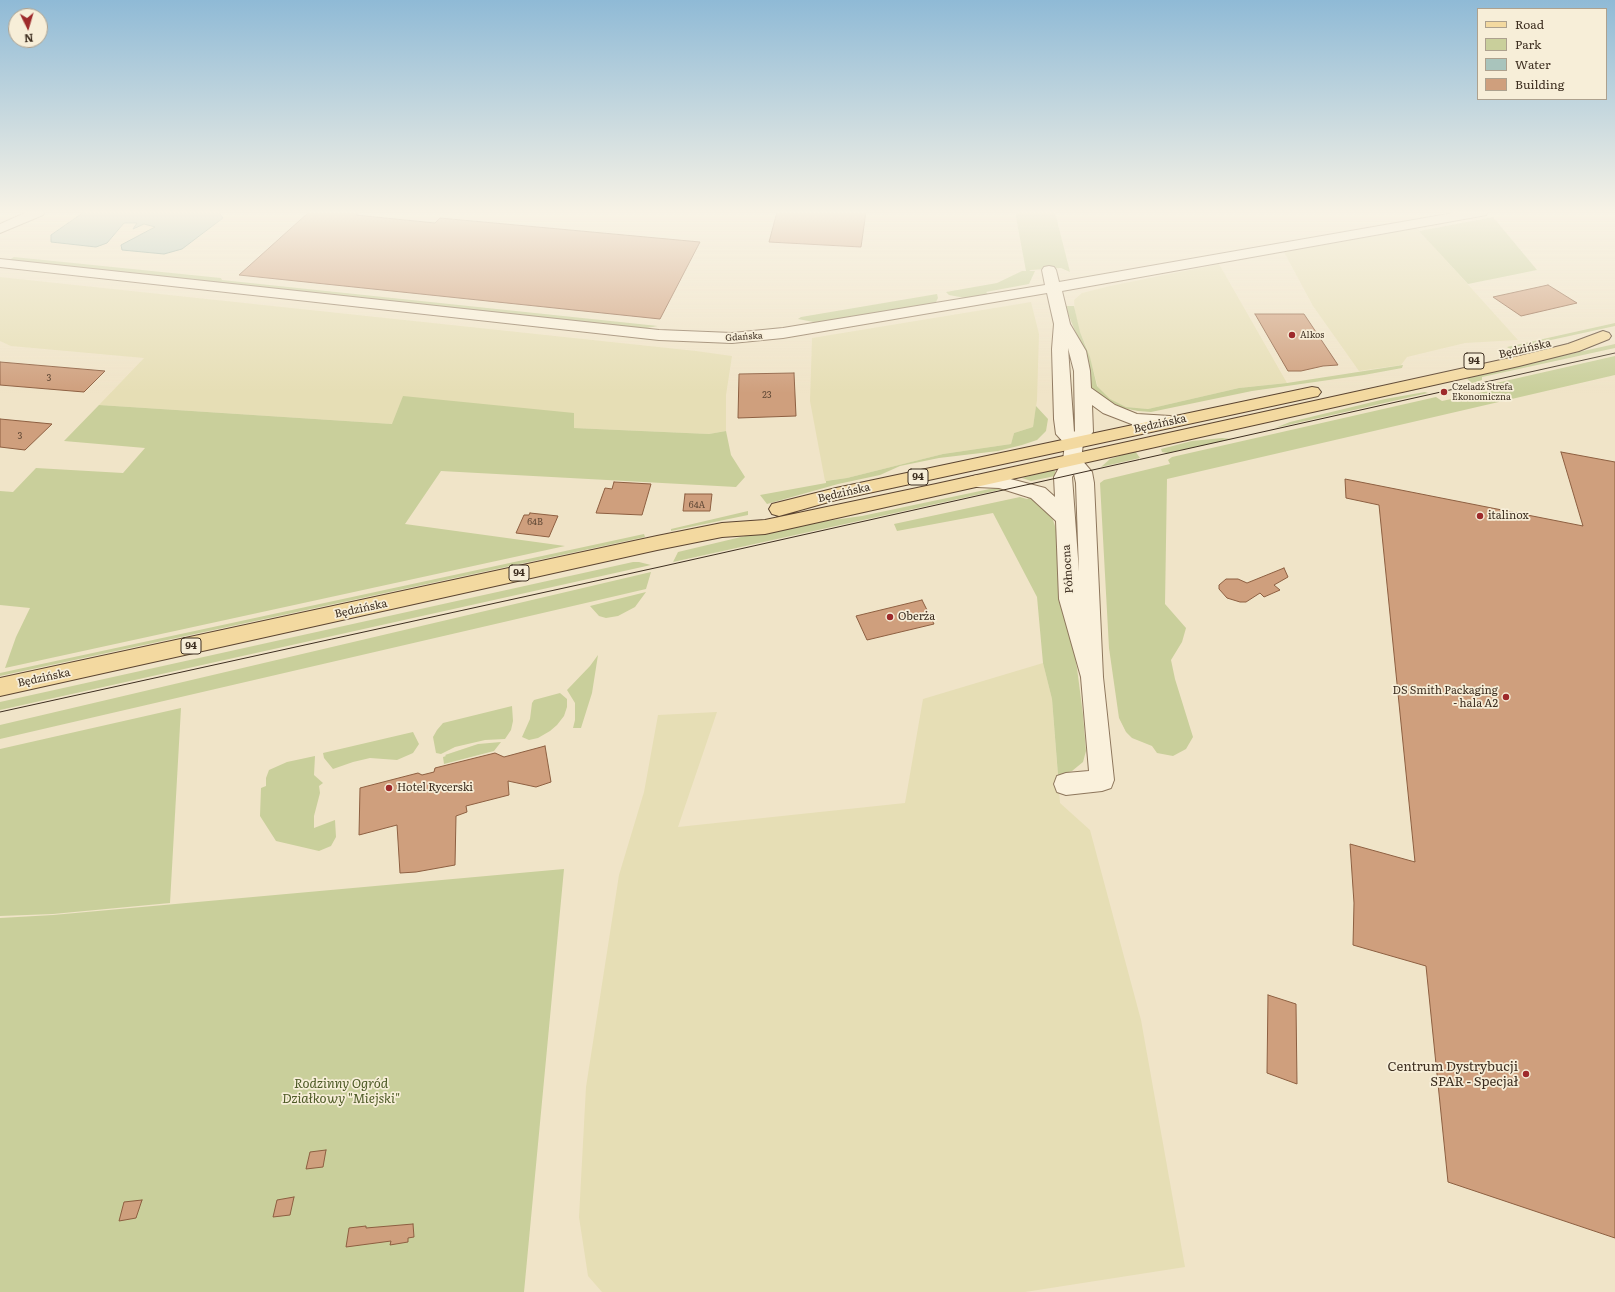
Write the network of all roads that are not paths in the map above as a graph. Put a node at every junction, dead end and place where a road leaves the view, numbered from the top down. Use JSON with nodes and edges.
{"nodes":[{"id":1,"x":76,"y":272,"type":"edge"},
{"id":2,"x":1050,"y":272,"type":"edge"},
{"id":3,"x":1141,"y":272,"type":"edge"},
{"id":4,"x":1053,"y":288,"type":"junction"},
{"id":5,"x":1062,"y":324,"type":"junction"},
{"id":6,"x":1609,"y":335,"type":"edge"},
{"id":7,"x":1082,"y":390,"type":"junction"},
{"id":8,"x":1170,"y":422,"type":"junction"},
{"id":9,"x":1073,"y":451,"type":"junction"},
{"id":10,"x":977,"y":481,"type":"junction"},
{"id":11,"x":1065,"y":518,"type":"junction"},
{"id":12,"x":722,"y":530,"type":"junction"},
{"id":13,"x":1092,"y":677,"type":"junction"},
{"id":14,"x":0,"y":687,"type":"edge"},
{"id":15,"x":1066,"y":784,"type":"dead end"}],
"edges":[{"from":1,"to":4,"type":"street","name":"Gdańska"},
{"from":2,"to":4,"type":"street","name":"Północna"},
{"from":3,"to":4,"type":"street","name":"Gdańska"},
{"from":4,"to":5,"type":"street","name":"Północna"},
{"from":5,"to":7,"type":"street","name":"Północna"},
{"from":5,"to":9,"type":"street","name":"Północna"},
{"from":6,"to":8,"type":"main road","name":"Będzińska","number":"94"},
{"from":6,"to":9,"type":"main road","name":"Będzińska","number":"94"},
{"from":7,"to":8,"type":"street"},
{"from":7,"to":9,"type":"street","name":"Północna"},
{"from":8,"to":9,"type":"main road","name":"Będzińska","number":"94"},
{"from":9,"to":10,"type":"main road","name":"Będzińska","number":"94"},
{"from":9,"to":11,"type":"street","name":"Północna"},
{"from":9,"to":12,"type":"main road","name":"Będzińska","number":"94"},
{"from":9,"to":13,"type":"street","name":"Północna"},
{"from":10,"to":11,"type":"street"},
{"from":10,"to":12,"type":"main road","name":"Będzińska","number":"94"},
{"from":11,"to":13,"type":"street","name":"Północna"},
{"from":12,"to":14,"type":"main road","name":"Będzińska","number":"94"},
{"from":13,"to":15,"type":"street","name":"Północna"}]}
